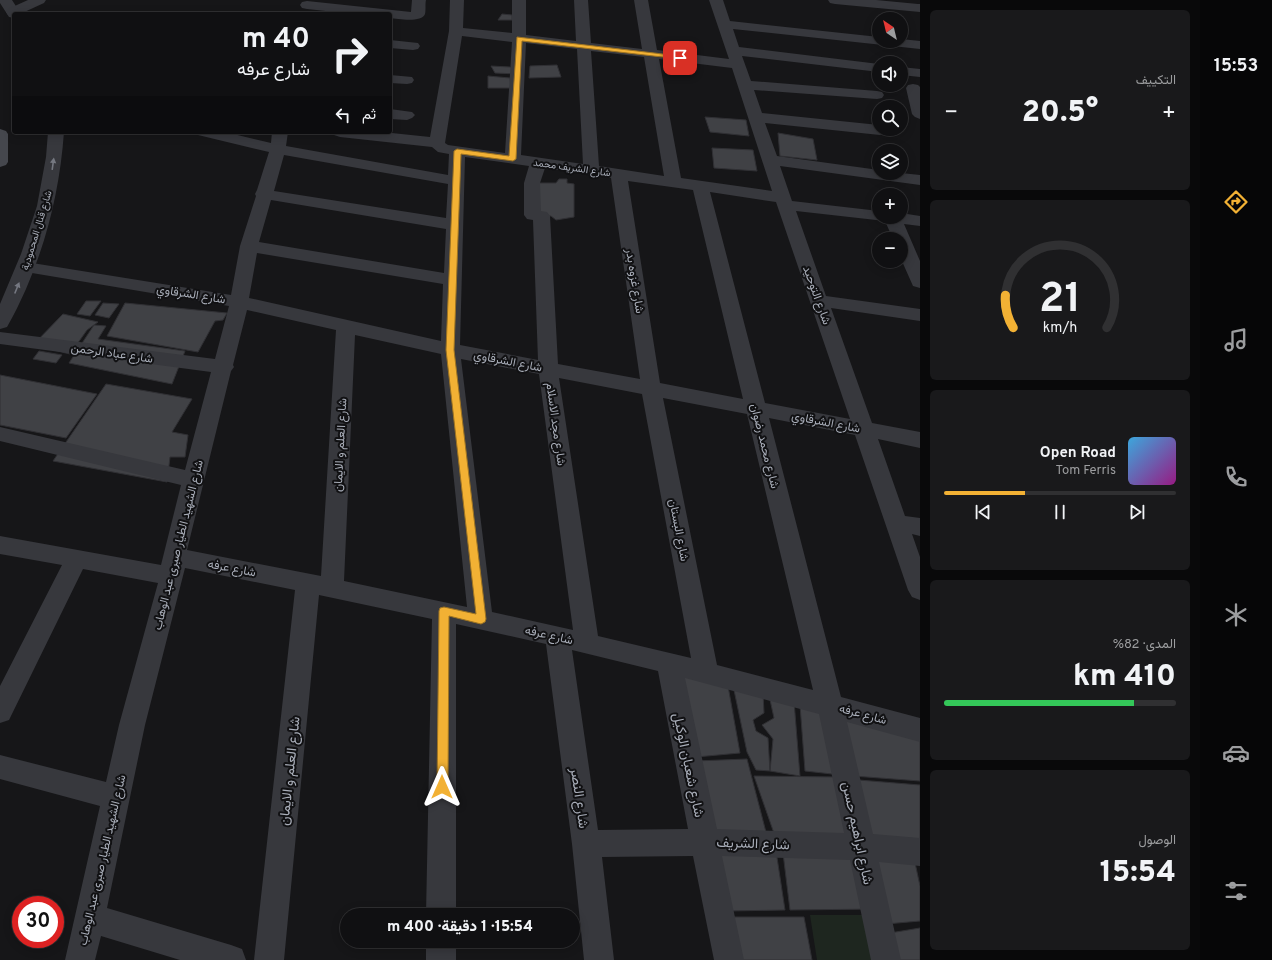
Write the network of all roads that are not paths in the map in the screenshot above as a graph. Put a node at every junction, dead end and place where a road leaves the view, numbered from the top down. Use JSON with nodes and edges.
{"nodes":[{"id":1,"x":5,"y":0,"type":"edge"},
{"id":2,"x":38,"y":0,"type":"edge"},
{"id":3,"x":419,"y":0,"type":"edge"},
{"id":4,"x":457,"y":0,"type":"edge"},
{"id":5,"x":519,"y":0,"type":"edge"},
{"id":6,"x":581,"y":0,"type":"edge"},
{"id":7,"x":641,"y":0,"type":"edge"},
{"id":8,"x":716,"y":0,"type":"edge"},
{"id":9,"x":835,"y":0,"type":"edge"},
{"id":10,"x":849,"y":1,"type":"edge"},
{"id":11,"x":307,"y":6,"type":"edge"},
{"id":12,"x":918,"y":8,"type":"dead end"},
{"id":13,"x":13,"y":12,"type":"edge"},
{"id":14,"x":16,"y":12,"type":"edge"},
{"id":15,"x":370,"y":12,"type":"edge"},
{"id":16,"x":392,"y":14,"type":"edge"},
{"id":17,"x":724,"y":24,"type":"junction"},
{"id":18,"x":456,"y":31,"type":"junction"},
{"id":19,"x":519,"y":39,"type":"junction"},
{"id":20,"x":872,"y":40,"type":"edge"},
{"id":21,"x":392,"y":44,"type":"edge"},
{"id":22,"x":908,"y":44,"type":"edge"},
{"id":23,"x":920,"y":45,"type":"edge"},
{"id":24,"x":414,"y":46,"type":"dead end"},
{"id":25,"x":584,"y":46,"type":"junction"},
{"id":26,"x":651,"y":54,"type":"junction"},
{"id":27,"x":735,"y":57,"type":"junction"},
{"id":28,"x":872,"y":67,"type":"edge"},
{"id":29,"x":908,"y":72,"type":"edge"},
{"id":30,"x":920,"y":73,"type":"edge"},
{"id":31,"x":392,"y":78,"type":"edge"},
{"id":32,"x":407,"y":80,"type":"dead end"},
{"id":33,"x":744,"y":85,"type":"junction"},
{"id":34,"x":913,"y":88,"type":"dead end"},
{"id":35,"x":877,"y":95,"type":"dead end"},
{"id":36,"x":392,"y":114,"type":"edge"},
{"id":37,"x":920,"y":114,"type":"edge"},
{"id":38,"x":407,"y":115,"type":"dead end"},
{"id":39,"x":755,"y":116,"type":"junction"},
{"id":40,"x":872,"y":129,"type":"edge"},
{"id":41,"x":0,"y":134,"type":"edge"},
{"id":42,"x":56,"y":134,"type":"edge"},
{"id":43,"x":223,"y":134,"type":"edge"},
{"id":44,"x":358,"y":134,"type":"edge"},
{"id":45,"x":279,"y":140,"type":"edge"},
{"id":46,"x":437,"y":143,"type":"junction"},
{"id":47,"x":457,"y":151,"type":"junction"},
{"id":48,"x":513,"y":159,"type":"junction"},
{"id":49,"x":770,"y":160,"type":"junction"},
{"id":50,"x":0,"y":162,"type":"edge"},
{"id":51,"x":538,"y":162,"type":"junction"},
{"id":52,"x":591,"y":170,"type":"junction"},
{"id":53,"x":619,"y":174,"type":"junction"},
{"id":54,"x":920,"y":180,"type":"edge"},
{"id":55,"x":456,"y":181,"type":"junction"},
{"id":56,"x":673,"y":182,"type":"junction"},
{"id":57,"x":700,"y":186,"type":"junction"},
{"id":58,"x":263,"y":194,"type":"junction"},
{"id":59,"x":784,"y":201,"type":"junction"},
{"id":60,"x":872,"y":215,"type":"edge"},
{"id":61,"x":908,"y":219,"type":"edge"},
{"id":62,"x":920,"y":221,"type":"edge"},
{"id":63,"x":893,"y":224,"type":"edge"},
{"id":64,"x":455,"y":225,"type":"junction"},
{"id":65,"x":249,"y":246,"type":"junction"},
{"id":66,"x":26,"y":267,"type":"junction"},
{"id":67,"x":452,"y":280,"type":"junction"},
{"id":68,"x":920,"y":282,"type":"edge"},
{"id":69,"x":819,"y":301,"type":"junction"},
{"id":70,"x":239,"y":302,"type":"junction"},
{"id":71,"x":920,"y":315,"type":"edge"},
{"id":72,"x":0,"y":323,"type":"edge"},
{"id":73,"x":346,"y":328,"type":"junction"},
{"id":74,"x":0,"y":338,"type":"edge"},
{"id":75,"x":450,"y":350,"type":"junction"},
{"id":76,"x":224,"y":368,"type":"junction"},
{"id":77,"x":548,"y":368,"type":"junction"},
{"id":78,"x":651,"y":388,"type":"junction"},
{"id":79,"x":755,"y":407,"type":"junction"},
{"id":80,"x":865,"y":430,"type":"junction"},
{"id":81,"x":0,"y":434,"type":"edge"},
{"id":82,"x":920,"y":440,"type":"edge"},
{"id":83,"x":194,"y":480,"type":"junction"},
{"id":84,"x":897,"y":523,"type":"junction"},
{"id":85,"x":920,"y":527,"type":"edge"},
{"id":86,"x":0,"y":545,"type":"edge"},
{"id":87,"x":77,"y":558,"type":"junction"},
{"id":88,"x":173,"y":566,"type":"junction"},
{"id":89,"x":320,"y":585,"type":"junction"},
{"id":90,"x":920,"y":590,"type":"edge"},
{"id":91,"x":444,"y":611,"type":"junction"},
{"id":92,"x":481,"y":619,"type":"junction"},
{"id":93,"x":557,"y":636,"type":"junction"},
{"id":94,"x":587,"y":644,"type":"junction"},
{"id":95,"x":669,"y":664,"type":"junction"},
{"id":96,"x":706,"y":673,"type":"junction"},
{"id":97,"x":830,"y":705,"type":"junction"},
{"id":98,"x":0,"y":712,"type":"edge"},
{"id":99,"x":920,"y":730,"type":"edge"},
{"id":100,"x":0,"y":767,"type":"edge"},
{"id":101,"x":117,"y":798,"type":"junction"},
{"id":102,"x":705,"y":842,"type":"junction"},
{"id":103,"x":586,"y":844,"type":"junction"},
{"id":104,"x":862,"y":847,"type":"junction"},
{"id":105,"x":920,"y":852,"type":"edge"},
{"id":106,"x":441,"y":908,"type":"edge"},
{"id":107,"x":90,"y":918,"type":"junction"},
{"id":108,"x":441,"y":948,"type":"edge"},
{"id":109,"x":80,"y":960,"type":"edge"},
{"id":110,"x":231,"y":960,"type":"edge"},
{"id":111,"x":269,"y":960,"type":"edge"},
{"id":112,"x":441,"y":960,"type":"edge"},
{"id":113,"x":599,"y":960,"type":"edge"},
{"id":114,"x":729,"y":960,"type":"edge"},
{"id":115,"x":886,"y":960,"type":"edge"}],
"edges":[{"from":1,"to":13,"type":"street"},
{"from":2,"to":14,"type":"street"},
{"from":3,"to":16,"type":"street"},
{"from":4,"to":18,"type":"street"},
{"from":5,"to":19,"type":"street"},
{"from":6,"to":25,"type":"street"},
{"from":7,"to":26,"type":"street"},
{"from":8,"to":17,"type":"street","name":"شارع التوحيد"},
{"from":9,"to":10,"type":"street"},
{"from":10,"to":12,"type":"street"},
{"from":11,"to":15,"type":"street"},
{"from":17,"to":20,"type":"street"},
{"from":17,"to":27,"type":"street","name":"شارع التوحيد"},
{"from":18,"to":19,"type":"street"},
{"from":18,"to":46,"type":"street"},
{"from":19,"to":25,"type":"street"},
{"from":19,"to":48,"type":"street"},
{"from":21,"to":24,"type":"street"},
{"from":22,"to":23,"type":"street"},
{"from":25,"to":26,"type":"street"},
{"from":25,"to":52,"type":"street"},
{"from":26,"to":27,"type":"street"},
{"from":26,"to":56,"type":"street"},
{"from":27,"to":28,"type":"street"},
{"from":27,"to":33,"type":"street","name":"شارع التوحيد"},
{"from":29,"to":30,"type":"street"},
{"from":31,"to":32,"type":"street"},
{"from":33,"to":35,"type":"street"},
{"from":33,"to":39,"type":"street","name":"شارع التوحيد"},
{"from":34,"to":37,"type":"street"},
{"from":36,"to":38,"type":"street"},
{"from":39,"to":40,"type":"street"},
{"from":39,"to":49,"type":"street","name":"شارع التوحيد"},
{"from":41,"to":50,"type":"main road"},
{"from":66,"to":42,"type":"street","name":"شارع قنال المحمودية","one_way":true},
{"from":43,"to":45,"type":"street"},
{"from":44,"to":46,"type":"street","name":"شارع الشريف محمد"},
{"from":45,"to":55,"type":"street"},
{"from":45,"to":58,"type":"street","name":"شارع الشهيد الطيار صبرى عبد الوهاب"},
{"from":46,"to":47,"type":"street","name":"شارع الشريف محمد"},
{"from":47,"to":48,"type":"street","name":"شارع الشريف محمد"},
{"from":47,"to":55,"type":"street"},
{"from":48,"to":51,"type":"street","name":"شارع الشريف محمد"},
{"from":49,"to":54,"type":"street"},
{"from":49,"to":59,"type":"street","name":"شارع التوحيد"},
{"from":51,"to":52,"type":"street","name":"شارع الشريف محمد"},
{"from":51,"to":77,"type":"street","name":"شارع مجد الاسلام"},
{"from":52,"to":53,"type":"street","name":"شارع الشريف محمد"},
{"from":53,"to":56,"type":"street","name":"شارع الشريف محمد"},
{"from":53,"to":78,"type":"street","name":"شارع غزوه بدر"},
{"from":55,"to":64,"type":"street"},
{"from":56,"to":57,"type":"street","name":"شارع الشريف محمد"},
{"from":57,"to":59,"type":"street","name":"شارع الشريف محمد"},
{"from":57,"to":79,"type":"street","name":"شارع محمد رضوان"},
{"from":58,"to":64,"type":"street"},
{"from":58,"to":65,"type":"street","name":"شارع الشهيد الطيار صبرى عبد الوهاب"},
{"from":59,"to":60,"type":"street","name":"شارع الشريف محمد"},
{"from":59,"to":69,"type":"street","name":"شارع التوحيد"},
{"from":61,"to":62,"type":"street"},
{"from":63,"to":68,"type":"street"},
{"from":64,"to":67,"type":"street"},
{"from":65,"to":67,"type":"street"},
{"from":65,"to":70,"type":"street","name":"شارع الشهيد الطيار صبرى عبد الوهاب"},
{"from":66,"to":70,"type":"street","name":"شارع الشرقاوي"},
{"from":72,"to":66,"type":"street","name":"شارع قنال المحمودية","one_way":true},
{"from":67,"to":75,"type":"street"},
{"from":69,"to":71,"type":"street"},
{"from":69,"to":80,"type":"street","name":"شارع التوحيد"},
{"from":70,"to":73,"type":"street","name":"شارع الشرقاوي"},
{"from":70,"to":76,"type":"street","name":"شارع الشهيد الطيار صبرى عبد الوهاب"},
{"from":73,"to":75,"type":"street","name":"شارع الشرقاوي"},
{"from":73,"to":89,"type":"street","name":"شارع العلم و الايمان"},
{"from":74,"to":76,"type":"street","name":"شارع عباد الرحمن"},
{"from":75,"to":77,"type":"street","name":"شارع الشرقاوي"},
{"from":75,"to":92,"type":"street"},
{"from":76,"to":83,"type":"street","name":"شارع الشهيد الطيار صبرى عبد الوهاب"},
{"from":77,"to":78,"type":"street","name":"شارع الشرقاوي"},
{"from":77,"to":94,"type":"street","name":"شارع مجد الاسلام"},
{"from":78,"to":79,"type":"street","name":"شارع الشرقاوي"},
{"from":78,"to":96,"type":"street","name":"شارع البستان"},
{"from":79,"to":80,"type":"street","name":"شارع الشرقاوي"},
{"from":79,"to":97,"type":"street","name":"شارع محمد رضوان"},
{"from":80,"to":82,"type":"street","name":"شارع الشرقاوي"},
{"from":80,"to":84,"type":"street","name":"شارع التوحيد"},
{"from":81,"to":83,"type":"street"},
{"from":83,"to":88,"type":"street","name":"شارع الشهيد الطيار صبرى عبد الوهاب"},
{"from":84,"to":85,"type":"street"},
{"from":84,"to":90,"type":"street","name":"شارع التوحيد"},
{"from":86,"to":87,"type":"street"},
{"from":87,"to":88,"type":"street"},
{"from":87,"to":98,"type":"street"},
{"from":88,"to":89,"type":"street","name":"شارع عرفه"},
{"from":88,"to":101,"type":"street","name":"شارع الشهيد الطيار صبرى عبد الوهاب"},
{"from":89,"to":91,"type":"street","name":"شارع عرفه"},
{"from":89,"to":111,"type":"street","name":"شارع العلم و الايمان"},
{"from":91,"to":92,"type":"street","name":"شارع عرفه"},
{"from":91,"to":106,"type":"street"},
{"from":92,"to":93,"type":"street","name":"شارع عرفه"},
{"from":93,"to":94,"type":"street","name":"شارع عرفه"},
{"from":93,"to":103,"type":"street","name":"شارع النصر"},
{"from":94,"to":95,"type":"street","name":"شارع عرفه"},
{"from":95,"to":96,"type":"street","name":"شارع عرفه"},
{"from":95,"to":102,"type":"street","name":"شارع شعبان الوكيل"},
{"from":96,"to":97,"type":"street","name":"شارع عرفه"},
{"from":97,"to":99,"type":"street","name":"شارع عرفه"},
{"from":97,"to":104,"type":"street","name":"شارع ابراهيم حسن"},
{"from":100,"to":101,"type":"street"},
{"from":101,"to":107,"type":"street","name":"شارع الشهيد الطيار صبرى عبد الوهاب"},
{"from":102,"to":103,"type":"street","name":"شارع الشريف"},
{"from":102,"to":104,"type":"street","name":"شارع الشريف"},
{"from":102,"to":114,"type":"street","name":"شارع شعبان الوكيل"},
{"from":103,"to":113,"type":"street","name":"شارع النصر"},
{"from":104,"to":105,"type":"street","name":"شارع الشريف"},
{"from":104,"to":115,"type":"street","name":"شارع ابراهيم حسن"},
{"from":107,"to":109,"type":"street","name":"شارع الشهيد الطيار صبرى عبد الوهاب"},
{"from":107,"to":110,"type":"street"},
{"from":108,"to":112,"type":"street"}]}
